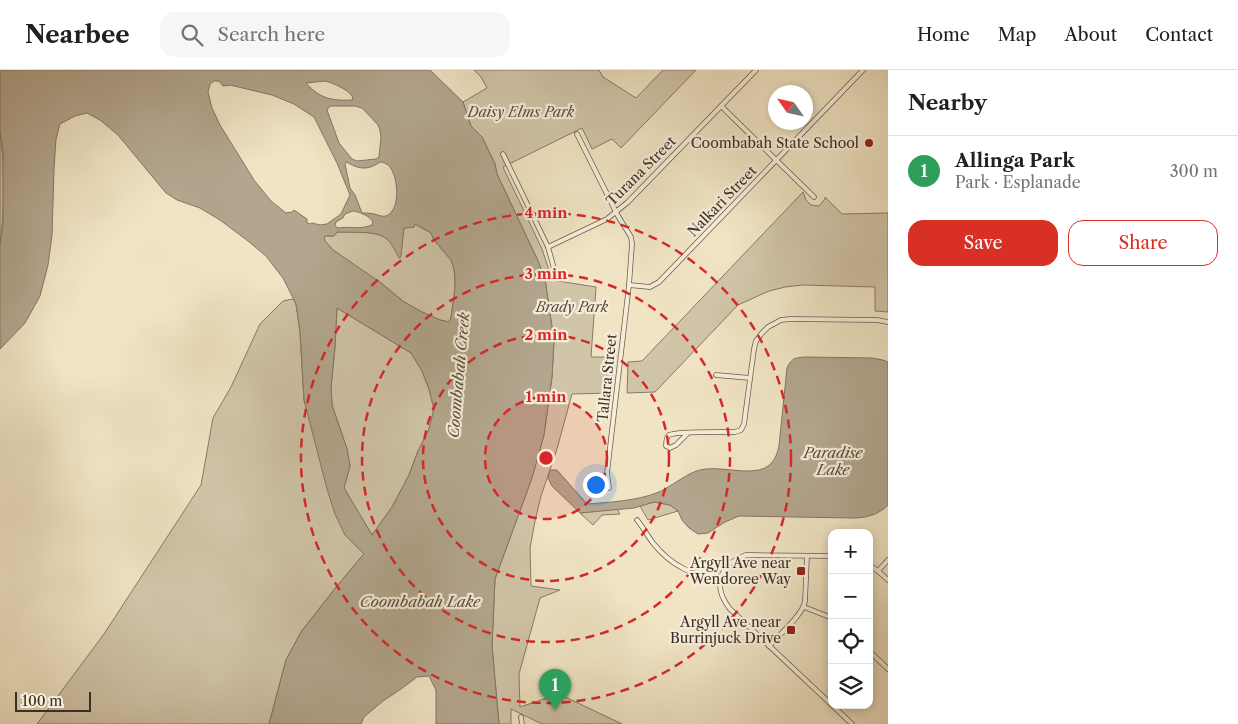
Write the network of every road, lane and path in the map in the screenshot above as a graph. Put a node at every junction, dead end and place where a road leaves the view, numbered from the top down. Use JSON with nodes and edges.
{"nodes":[{"id":1,"x":756,"y":70,"type":"edge"},
{"id":2,"x":863,"y":70,"type":"edge"},
{"id":3,"x":721,"y":106,"type":"junction"},
{"id":4,"x":577,"y":134,"type":"dead end"},
{"id":5,"x":503,"y":154,"type":"dead end"},
{"id":6,"x":777,"y":160,"type":"junction"},
{"id":7,"x":814,"y":197,"type":"dead end"},
{"id":8,"x":617,"y":212,"type":"junction"},
{"id":9,"x":548,"y":247,"type":"junction"},
{"id":10,"x":556,"y":276,"type":"dead end"},
{"id":11,"x":629,"y":285,"type":"junction"},
{"id":12,"x":888,"y":322,"type":"edge"},
{"id":13,"x":716,"y":375,"type":"dead end"},
{"id":14,"x":750,"y":378,"type":"junction"},
{"id":15,"x":688,"y":432,"type":"junction"},
{"id":16,"x":609,"y":488,"type":"dead end"},
{"id":17,"x":637,"y":520,"type":"dead end"},
{"id":18,"x":807,"y":556,"type":"junction"},
{"id":19,"x":828,"y":556,"type":"edge"},
{"id":20,"x":888,"y":560,"type":"edge"},
{"id":21,"x":873,"y":568,"type":"edge"},
{"id":22,"x":878,"y":571,"type":"junction"},
{"id":23,"x":888,"y":580,"type":"edge"},
{"id":24,"x":720,"y":581,"type":"junction"},
{"id":25,"x":804,"y":607,"type":"junction"},
{"id":26,"x":828,"y":616,"type":"edge"},
{"id":27,"x":769,"y":646,"type":"junction"},
{"id":28,"x":873,"y":656,"type":"edge"},
{"id":29,"x":888,"y":669,"type":"edge"},
{"id":30,"x":828,"y":701,"type":"edge"},
{"id":31,"x":836,"y":709,"type":"edge"},
{"id":32,"x":521,"y":717,"type":"dead end"},
{"id":33,"x":522,"y":724,"type":"edge"},
{"id":34,"x":852,"y":724,"type":"edge"}],
"edges":[{"from":1,"to":3,"type":"street","name":"Turana Street"},
{"from":2,"to":6,"type":"street","name":"Nalkari Street"},
{"from":3,"to":6,"type":"street"},
{"from":3,"to":8,"type":"street","name":"Turana Street"},
{"from":4,"to":8,"type":"street","name":"Tallara Street"},
{"from":5,"to":9,"type":"street"},
{"from":6,"to":7,"type":"street"},
{"from":6,"to":11,"type":"street","name":"Nalkari Street"},
{"from":8,"to":9,"type":"street","name":"Turana Street"},
{"from":8,"to":11,"type":"street","name":"Tallara Street"},
{"from":9,"to":10,"type":"street"},
{"from":11,"to":16,"type":"street","name":"Tallara Street"},
{"from":12,"to":14,"type":"street"},
{"from":13,"to":14,"type":"street"},
{"from":14,"to":15,"type":"street"},
{"from":15,"to":15,"type":"street"},
{"from":17,"to":24,"type":"street"},
{"from":18,"to":19,"type":"street"},
{"from":18,"to":24,"type":"street"},
{"from":18,"to":25,"type":"street"},
{"from":20,"to":22,"type":"street"},
{"from":21,"to":22,"type":"street"},
{"from":22,"to":23,"type":"street"},
{"from":24,"to":27,"type":"street"},
{"from":25,"to":26,"type":"street"},
{"from":25,"to":27,"type":"street"},
{"from":27,"to":30,"type":"street"},
{"from":28,"to":29,"type":"street"},
{"from":31,"to":34,"type":"street"},
{"from":32,"to":33,"type":"street"}]}
